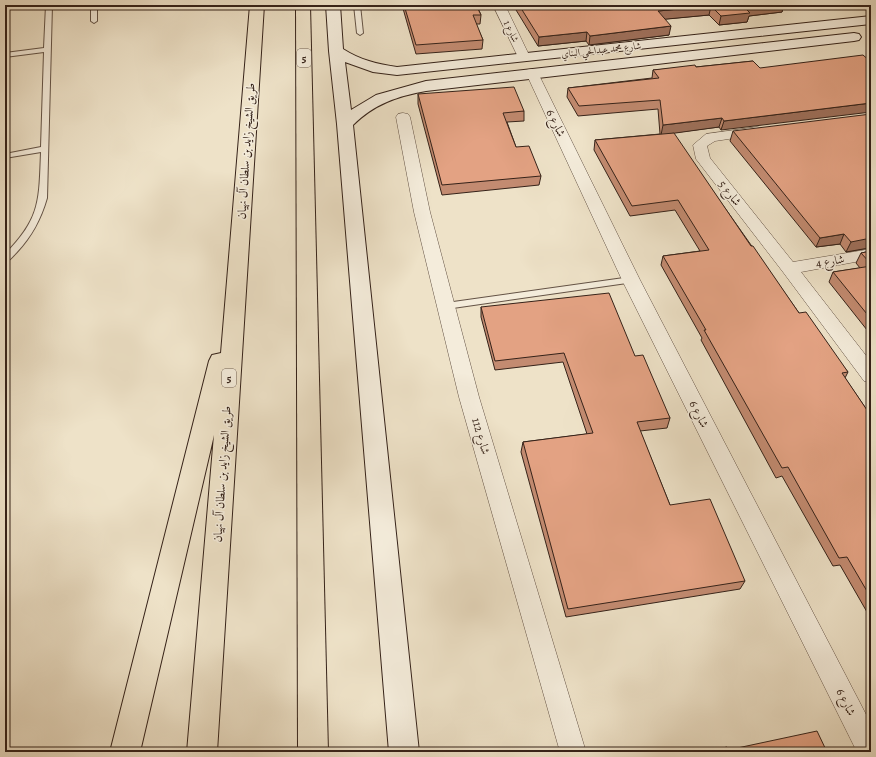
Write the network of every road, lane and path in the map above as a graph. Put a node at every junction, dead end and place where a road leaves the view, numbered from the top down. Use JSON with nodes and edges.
{"nodes":[{"id":1,"x":49,"y":5,"type":"edge"},
{"id":2,"x":94,"y":5,"type":"edge"},
{"id":3,"x":257,"y":5,"type":"edge"},
{"id":4,"x":303,"y":5,"type":"edge"},
{"id":5,"x":333,"y":5,"type":"edge"},
{"id":6,"x":357,"y":5,"type":"edge"},
{"id":7,"x":499,"y":5,"type":"edge"},
{"id":8,"x":871,"y":20,"type":"edge"},
{"id":9,"x":94,"y":21,"type":"dead end"},
{"id":10,"x":360,"y":33,"type":"dead end"},
{"id":11,"x":871,"y":35,"type":"edge"},
{"id":12,"x":47,"y":50,"type":"junction"},
{"id":13,"x":336,"y":51,"type":"junction"},
{"id":14,"x":5,"y":55,"type":"edge"},
{"id":15,"x":528,"y":65,"type":"junction"},
{"id":16,"x":397,"y":71,"type":"junction"},
{"id":17,"x":406,"y":90,"type":"junction"},
{"id":18,"x":402,"y":117,"type":"dead end"},
{"id":19,"x":345,"y":124,"type":"junction"},
{"id":20,"x":772,"y":129,"type":"edge"},
{"id":21,"x":45,"y":149,"type":"junction"},
{"id":22,"x":5,"y":156,"type":"edge"},
{"id":23,"x":871,"y":254,"type":"edge"},
{"id":24,"x":5,"y":259,"type":"edge"},
{"id":25,"x":789,"y":268,"type":"junction"},
{"id":26,"x":631,"y":280,"type":"junction"},
{"id":27,"x":234,"y":300,"type":"junction"},
{"id":28,"x":446,"y":306,"type":"junction"},
{"id":29,"x":871,"y":376,"type":"edge"},
{"id":30,"x":871,"y":751,"type":"edge"},
{"id":31,"x":125,"y":752,"type":"edge"},
{"id":32,"x":202,"y":752,"type":"edge"},
{"id":33,"x":313,"y":752,"type":"edge"},
{"id":34,"x":404,"y":752,"type":"edge"},
{"id":35,"x":573,"y":752,"type":"edge"}],
"edges":[{"from":1,"to":12,"type":"lane"},
{"from":2,"to":9,"type":"lane"},
{"from":3,"to":27,"type":"highway","name":"طريق الشيخ زايد بن سلطان آل نهيان","number":"5"},
{"from":4,"to":33,"type":"highway","number":"5"},
{"from":5,"to":13,"type":"street"},
{"from":6,"to":10,"type":"lane"},
{"from":7,"to":15,"type":"street","name":"شارع 1"},
{"from":8,"to":15,"type":"street","name":"شارع محمد عبدالحي البناي"},
{"from":11,"to":15,"type":"street","name":"شارع محمد عبدالحي البناي"},
{"from":12,"to":14,"type":"lane"},
{"from":12,"to":21,"type":"lane"},
{"from":13,"to":16,"type":"street","name":"شارع محمد عبدالحي البناي"},
{"from":13,"to":19,"type":"street"},
{"from":15,"to":16,"type":"street","name":"شارع محمد عبدالحي البناي"},
{"from":15,"to":17,"type":"street","name":"شارع محمد عبدالحي البناي"},
{"from":15,"to":26,"type":"street","name":"شارع 6"},
{"from":16,"to":17,"type":"street"},
{"from":17,"to":19,"type":"street","name":"شارع محمد عبدالحي البناي"},
{"from":18,"to":28,"type":"street","name":"شارع 112"},
{"from":19,"to":34,"type":"street"},
{"from":20,"to":25,"type":"street","name":"شارع 5"},
{"from":21,"to":22,"type":"lane"},
{"from":21,"to":24,"type":"lane"},
{"from":23,"to":25,"type":"street","name":"شارع 4"},
{"from":25,"to":29,"type":"street","name":"شارع 5"},
{"from":26,"to":28,"type":"lane"},
{"from":26,"to":30,"type":"street","name":"شارع 6"},
{"from":27,"to":31,"type":"highway"},
{"from":27,"to":32,"type":"highway","name":"طريق الشيخ زايد بن سلطان آل نهيان","number":"5"},
{"from":28,"to":35,"type":"street","name":"شارع 112"}]}
